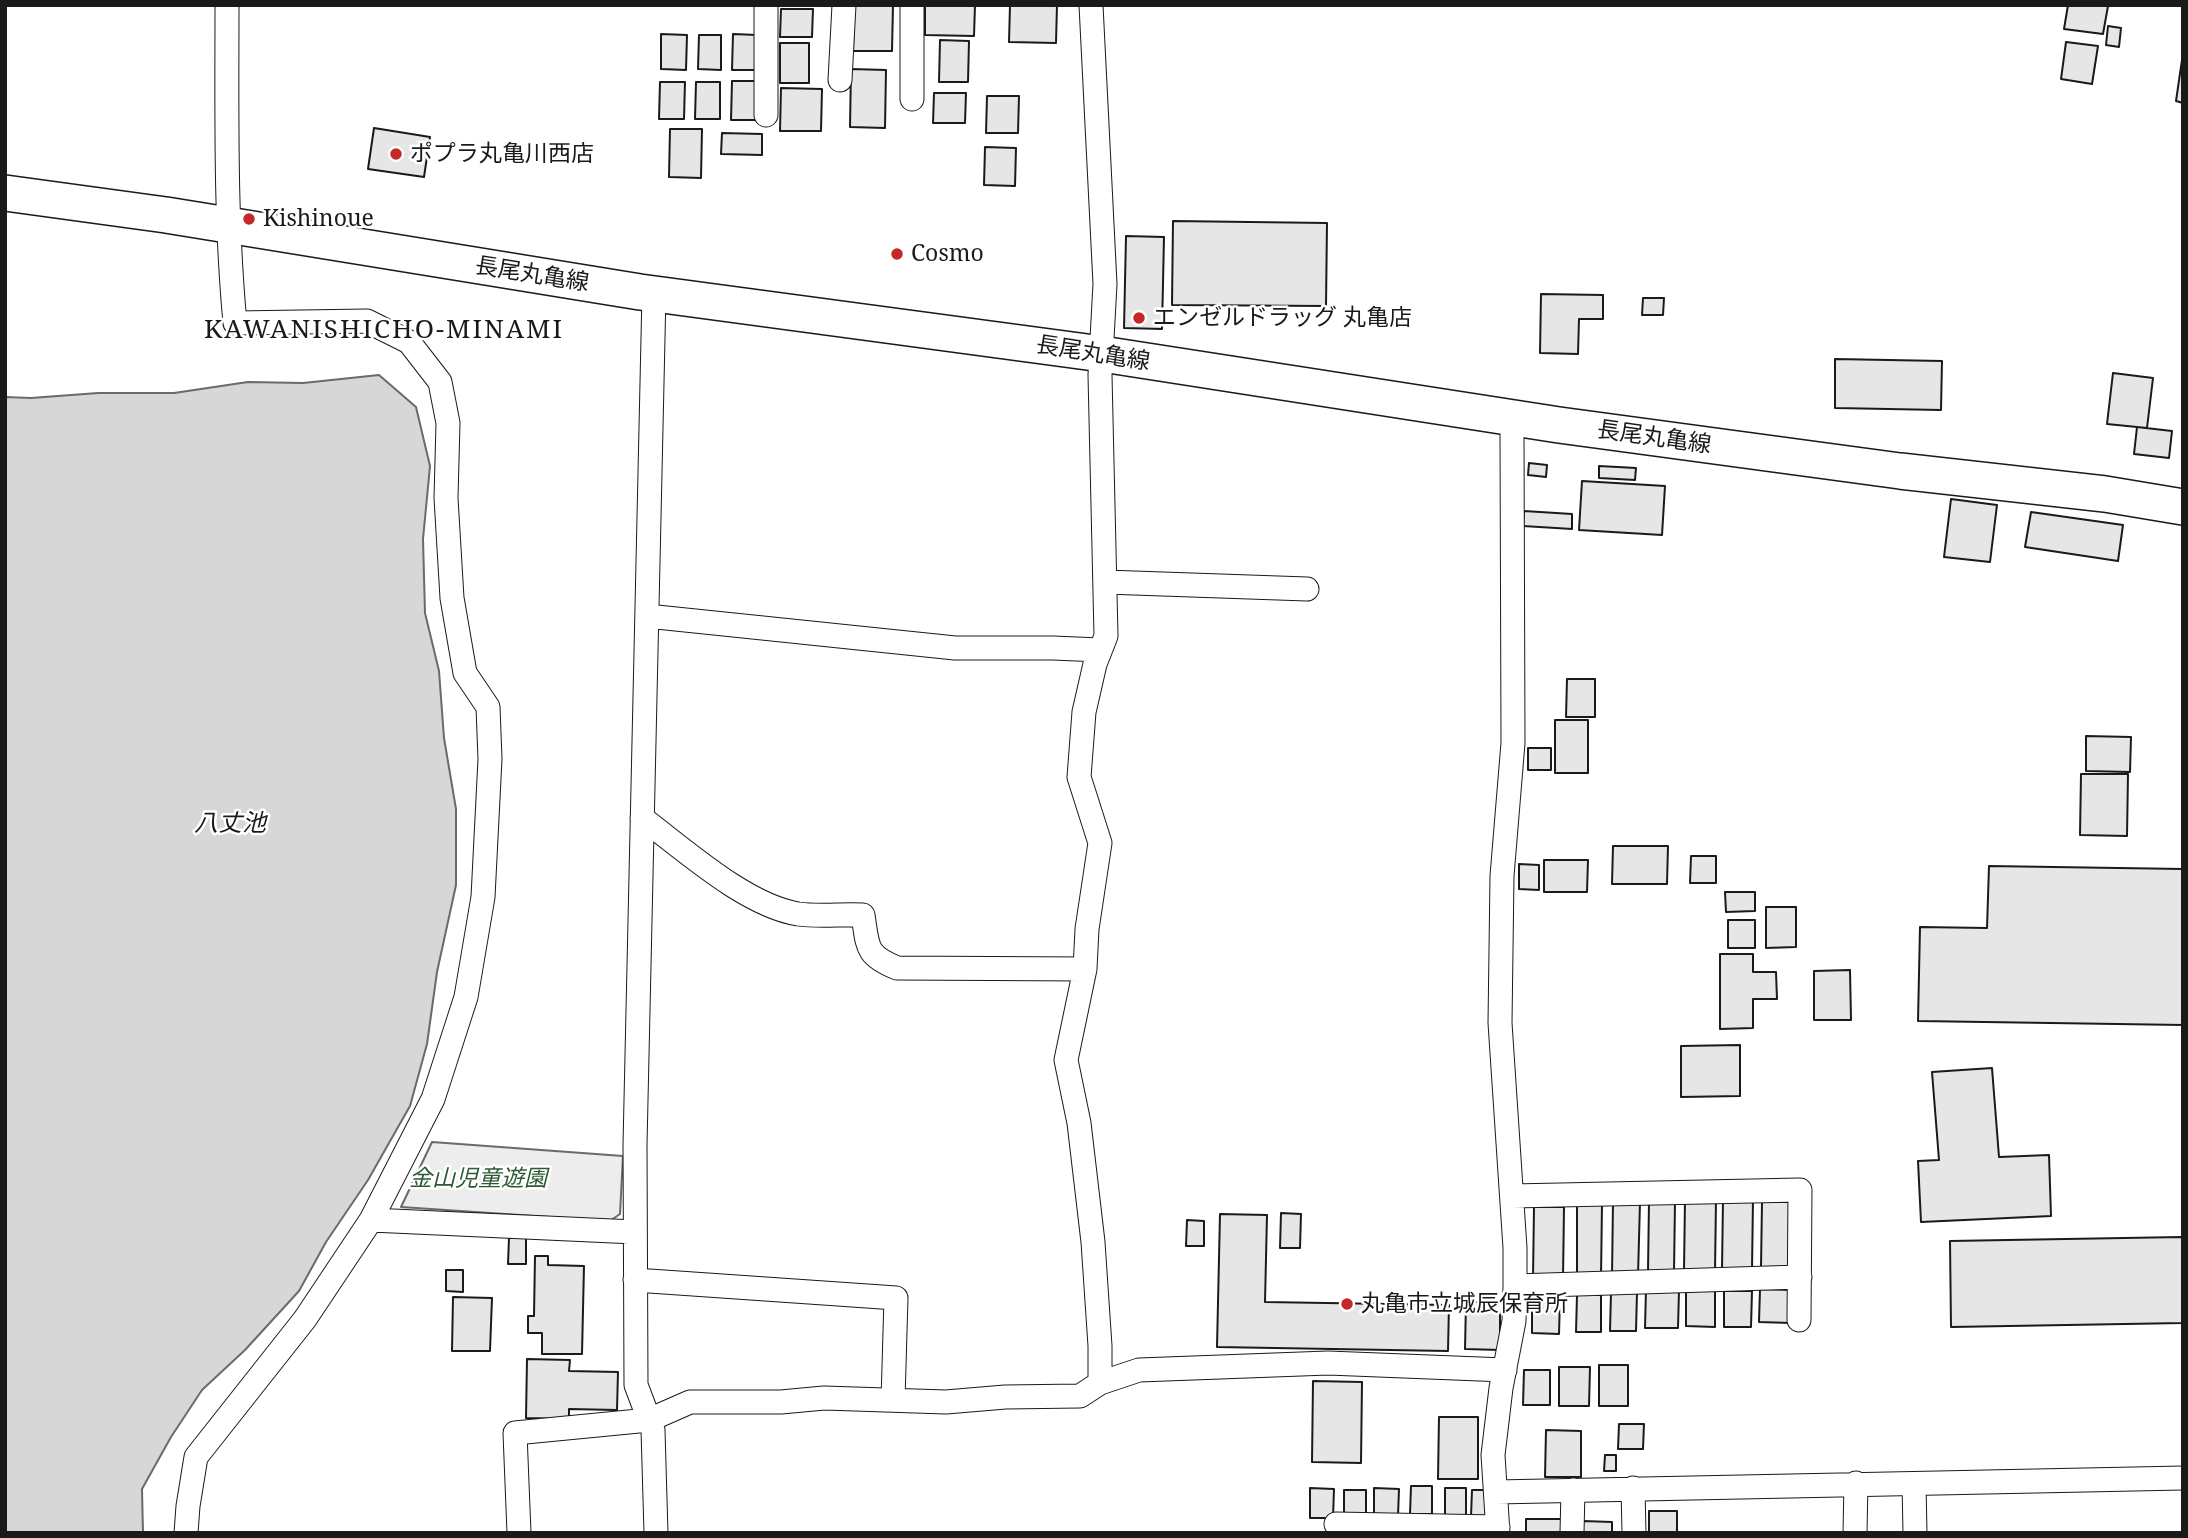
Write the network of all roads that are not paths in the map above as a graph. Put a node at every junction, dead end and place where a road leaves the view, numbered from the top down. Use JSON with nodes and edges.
{"nodes":[{"id":1,"x":227,"y":5,"type":"edge"},
{"id":2,"x":766,"y":5,"type":"edge"},
{"id":3,"x":844,"y":5,"type":"edge"},
{"id":4,"x":912,"y":5,"type":"edge"},
{"id":5,"x":1091,"y":5,"type":"edge"},
{"id":6,"x":840,"y":80,"type":"dead end"},
{"id":7,"x":912,"y":99,"type":"dead end"},
{"id":8,"x":766,"y":115,"type":"dead end"},
{"id":9,"x":5,"y":193,"type":"edge"},
{"id":10,"x":229,"y":225,"type":"junction"},
{"id":11,"x":654,"y":293,"type":"junction"},
{"id":12,"x":1102,"y":355,"type":"junction"},
{"id":13,"x":1514,"y":418,"type":"junction"},
{"id":14,"x":2183,"y":507,"type":"edge"},
{"id":15,"x":1105,"y":582,"type":"junction"},
{"id":16,"x":1307,"y":589,"type":"dead end"},
{"id":17,"x":647,"y":616,"type":"junction"},
{"id":18,"x":1100,"y":650,"type":"junction"},
{"id":19,"x":642,"y":818,"type":"junction"},
{"id":20,"x":1085,"y":969,"type":"junction"},
{"id":21,"x":1512,"y":1196,"type":"junction"},
{"id":22,"x":371,"y":1220,"type":"junction"},
{"id":23,"x":635,"y":1232,"type":"junction"},
{"id":24,"x":1800,"y":1277,"type":"junction"},
{"id":25,"x":635,"y":1280,"type":"junction"},
{"id":26,"x":1515,"y":1286,"type":"junction"},
{"id":27,"x":1800,"y":1320,"type":"dead end"},
{"id":28,"x":1505,"y":1370,"type":"junction"},
{"id":29,"x":1100,"y":1383,"type":"junction"},
{"id":30,"x":893,"y":1400,"type":"junction"},
{"id":31,"x":649,"y":1420,"type":"junction"},
{"id":32,"x":2183,"y":1478,"type":"edge"},
{"id":33,"x":1856,"y":1483,"type":"junction"},
{"id":34,"x":1914,"y":1484,"type":"junction"},
{"id":35,"x":1633,"y":1489,"type":"junction"},
{"id":36,"x":1573,"y":1490,"type":"junction"},
{"id":37,"x":1496,"y":1492,"type":"junction"},
{"id":38,"x":1336,"y":1524,"type":"dead end"},
{"id":39,"x":1498,"y":1530,"type":"edge"},
{"id":40,"x":186,"y":1533,"type":"edge"},
{"id":41,"x":519,"y":1533,"type":"edge"},
{"id":42,"x":656,"y":1533,"type":"edge"},
{"id":43,"x":1572,"y":1533,"type":"edge"},
{"id":44,"x":1634,"y":1533,"type":"edge"},
{"id":45,"x":1855,"y":1533,"type":"edge"},
{"id":46,"x":1915,"y":1533,"type":"edge"}],
"edges":[{"from":1,"to":10,"type":"street"},
{"from":2,"to":8,"type":"street"},
{"from":3,"to":6,"type":"street"},
{"from":4,"to":7,"type":"street"},
{"from":5,"to":12,"type":"street"},
{"from":9,"to":10,"type":"main road","name":"長尾丸亀線"},
{"from":10,"to":11,"type":"main road","name":"長尾丸亀線"},
{"from":10,"to":22,"type":"street"},
{"from":11,"to":12,"type":"main road","name":"長尾丸亀線"},
{"from":11,"to":17,"type":"street"},
{"from":12,"to":13,"type":"main road","name":"長尾丸亀線"},
{"from":12,"to":15,"type":"street"},
{"from":13,"to":14,"type":"main road","name":"長尾丸亀線"},
{"from":13,"to":21,"type":"street"},
{"from":15,"to":16,"type":"street"},
{"from":15,"to":18,"type":"street"},
{"from":17,"to":18,"type":"street"},
{"from":17,"to":19,"type":"street"},
{"from":18,"to":20,"type":"street"},
{"from":19,"to":20,"type":"street"},
{"from":19,"to":23,"type":"street"},
{"from":20,"to":29,"type":"street"},
{"from":21,"to":24,"type":"street"},
{"from":21,"to":26,"type":"street"},
{"from":22,"to":23,"type":"street"},
{"from":22,"to":40,"type":"street"},
{"from":23,"to":25,"type":"street"},
{"from":24,"to":26,"type":"street"},
{"from":24,"to":27,"type":"street"},
{"from":25,"to":30,"type":"street"},
{"from":25,"to":31,"type":"street"},
{"from":26,"to":28,"type":"street"},
{"from":28,"to":29,"type":"street"},
{"from":28,"to":37,"type":"street"},
{"from":29,"to":30,"type":"street"},
{"from":30,"to":31,"type":"street"},
{"from":31,"to":41,"type":"street"},
{"from":31,"to":42,"type":"street"},
{"from":32,"to":34,"type":"street"},
{"from":33,"to":34,"type":"street"},
{"from":33,"to":35,"type":"street"},
{"from":33,"to":45,"type":"street"},
{"from":34,"to":46,"type":"street"},
{"from":35,"to":36,"type":"street"},
{"from":35,"to":44,"type":"street"},
{"from":36,"to":37,"type":"street"},
{"from":36,"to":43,"type":"street"},
{"from":37,"to":39,"type":"street"},
{"from":38,"to":39,"type":"street"}]}
